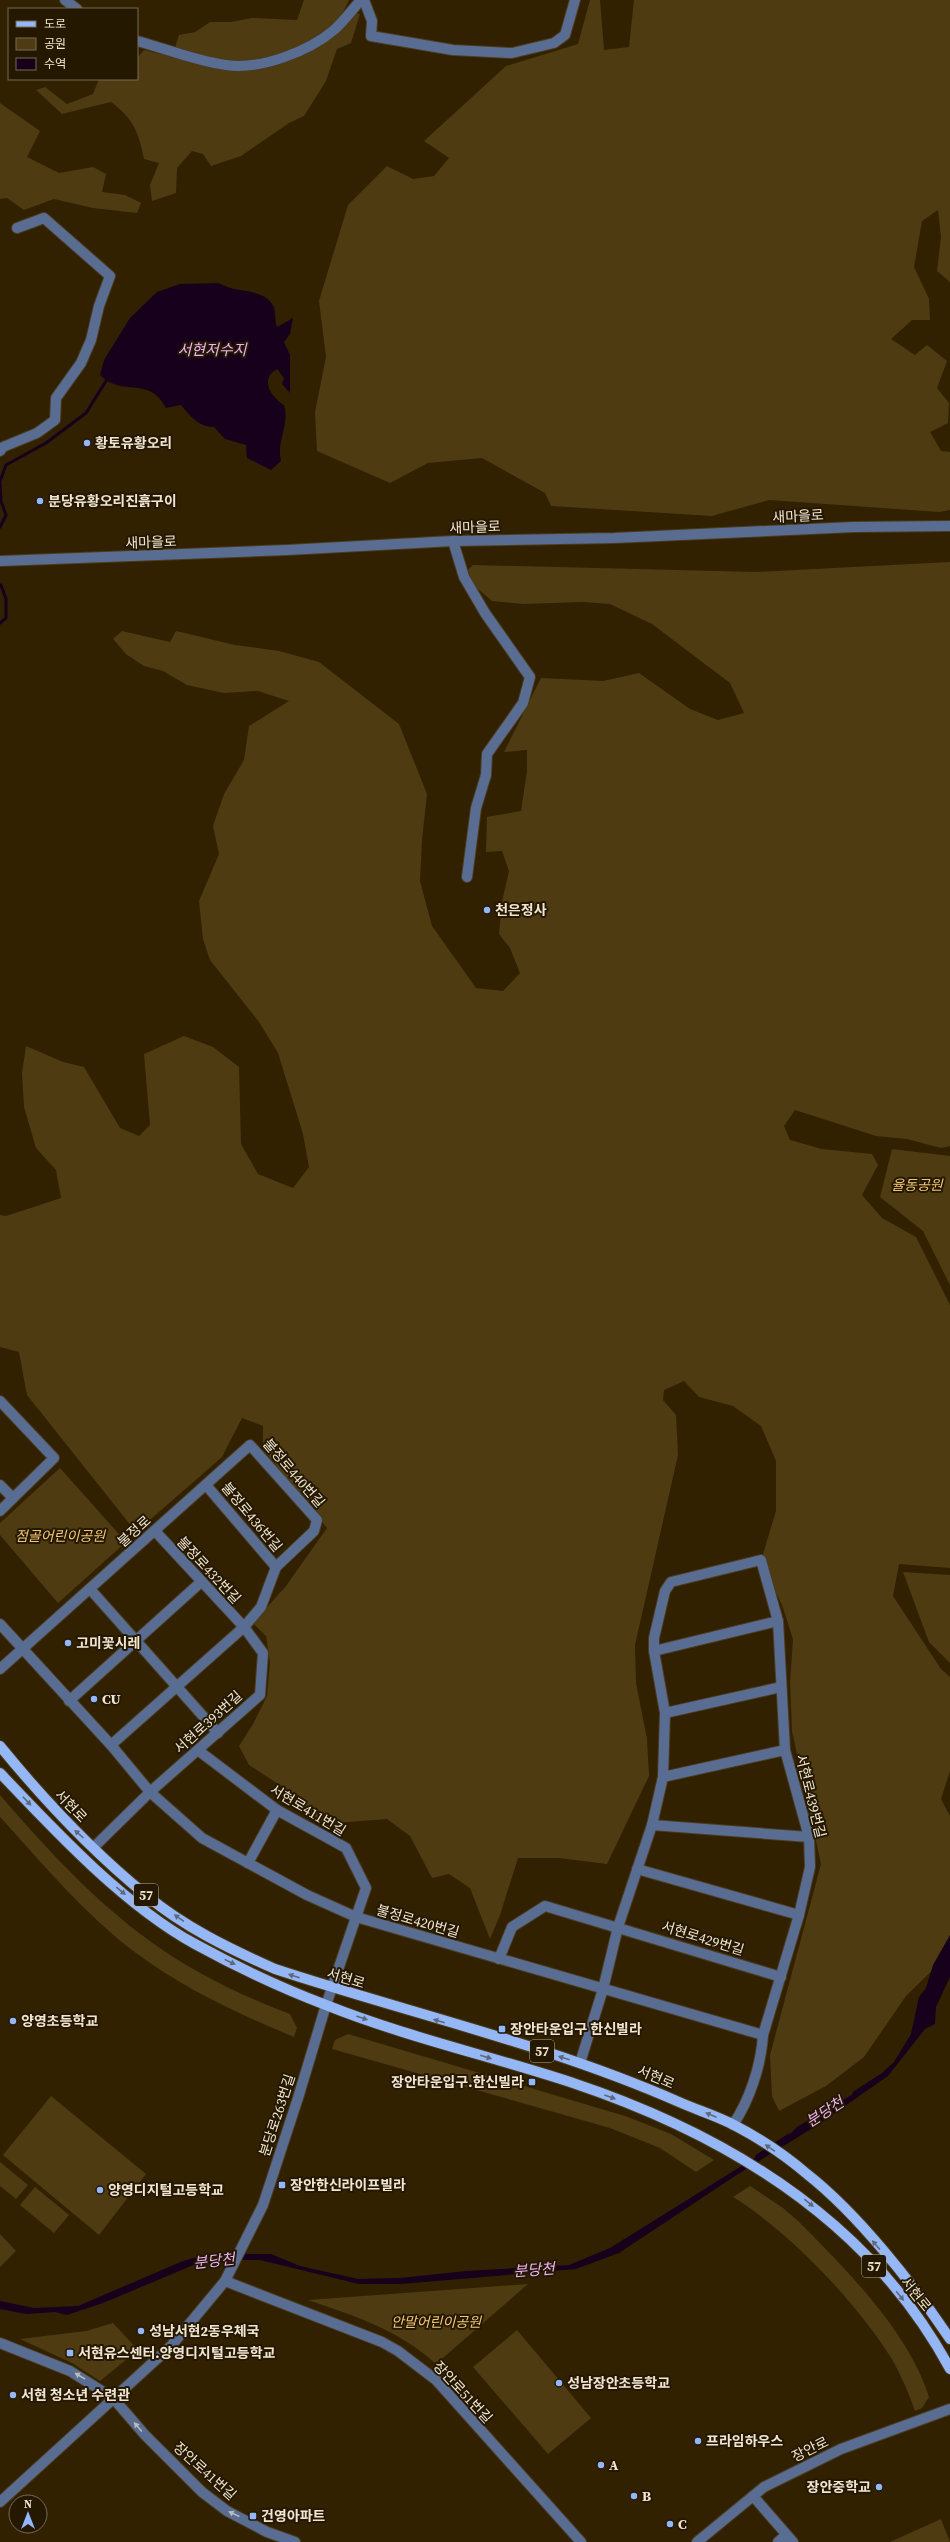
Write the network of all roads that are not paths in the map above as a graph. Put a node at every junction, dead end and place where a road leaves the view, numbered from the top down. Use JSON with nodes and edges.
{"nodes":[{"id":1,"x":65,"y":0,"type":"edge"},
{"id":2,"x":361,"y":0,"type":"edge"},
{"id":3,"x":364,"y":0,"type":"edge"},
{"id":4,"x":575,"y":0,"type":"edge"},
{"id":5,"x":76,"y":8,"type":"edge"},
{"id":6,"x":138,"y":41,"type":"edge"},
{"id":7,"x":17,"y":228,"type":"dead end"},
{"id":8,"x":1,"y":448,"type":"edge"},
{"id":9,"x":950,"y":526,"type":"edge"},
{"id":10,"x":454,"y":540,"type":"junction"},
{"id":11,"x":0,"y":561,"type":"edge"},
{"id":12,"x":467,"y":877,"type":"dead end"},
{"id":13,"x":0,"y":1401,"type":"edge"},
{"id":14,"x":250,"y":1444,"type":"joint"},
{"id":15,"x":0,"y":1485,"type":"edge"},
{"id":16,"x":206,"y":1485,"type":"junction"},
{"id":17,"x":13,"y":1498,"type":"junction"},
{"id":18,"x":0,"y":1511,"type":"edge"},
{"id":19,"x":155,"y":1531,"type":"junction"},
{"id":20,"x":276,"y":1566,"type":"junction"},
{"id":21,"x":201,"y":1582,"type":"junction"},
{"id":22,"x":90,"y":1589,"type":"junction"},
{"id":23,"x":778,"y":1621,"type":"junction"},
{"id":24,"x":0,"y":1624,"type":"edge"},
{"id":25,"x":244,"y":1627,"type":"junction"},
{"id":26,"x":136,"y":1642,"type":"junction"},
{"id":27,"x":24,"y":1650,"type":"junction"},
{"id":28,"x":654,"y":1651,"type":"junction"},
{"id":29,"x":0,"y":1669,"type":"edge"},
{"id":30,"x":176,"y":1686,"type":"junction"},
{"id":31,"x":780,"y":1687,"type":"junction"},
{"id":32,"x":69,"y":1701,"type":"junction"},
{"id":33,"x":665,"y":1713,"type":"junction"},
{"id":34,"x":218,"y":1733,"type":"junction"},
{"id":35,"x":111,"y":1745,"type":"junction"},
{"id":36,"x":0,"y":1746,"type":"edge"},
{"id":37,"x":199,"y":1750,"type":"junction"},
{"id":38,"x":785,"y":1750,"type":"junction"},
{"id":39,"x":0,"y":1773,"type":"edge"},
{"id":40,"x":664,"y":1777,"type":"junction"},
{"id":41,"x":150,"y":1792,"type":"junction"},
{"id":42,"x":277,"y":1810,"type":"junction"},
{"id":43,"x":652,"y":1826,"type":"junction"},
{"id":44,"x":809,"y":1837,"type":"junction"},
{"id":45,"x":94,"y":1847,"type":"junction"},
{"id":46,"x":248,"y":1863,"type":"junction"},
{"id":47,"x":637,"y":1869,"type":"junction"},
{"id":48,"x":799,"y":1915,"type":"junction"},
{"id":49,"x":356,"y":1917,"type":"junction"},
{"id":50,"x":618,"y":1927,"type":"junction"},
{"id":51,"x":499,"y":1959,"type":"junction"},
{"id":52,"x":781,"y":1977,"type":"junction"},
{"id":53,"x":332,"y":1988,"type":"junction"},
{"id":54,"x":603,"y":1989,"type":"junction"},
{"id":55,"x":326,"y":2005,"type":"junction"},
{"id":56,"x":763,"y":2035,"type":"junction"},
{"id":57,"x":580,"y":2063,"type":"junction"},
{"id":58,"x":733,"y":2125,"type":"junction"},
{"id":59,"x":227,"y":2277,"type":"junction"},
{"id":60,"x":950,"y":2339,"type":"edge"},
{"id":61,"x":0,"y":2343,"type":"edge"},
{"id":62,"x":950,"y":2370,"type":"edge"},
{"id":63,"x":113,"y":2398,"type":"junction"},
{"id":64,"x":950,"y":2409,"type":"edge"},
{"id":65,"x":753,"y":2496,"type":"junction"},
{"id":66,"x":0,"y":2502,"type":"edge"},
{"id":67,"x":790,"y":2538,"type":"edge"},
{"id":68,"x":295,"y":2542,"type":"edge"},
{"id":69,"x":581,"y":2542,"type":"edge"},
{"id":70,"x":697,"y":2542,"type":"edge"},
{"id":71,"x":778,"y":2542,"type":"edge"}],
"edges":[{"from":1,"to":5,"type":"street"},
{"from":2,"to":6,"type":"street"},
{"from":3,"to":4,"type":"street"},
{"from":7,"to":8,"type":"street"},
{"from":9,"to":10,"type":"street","name":"새마을로"},
{"from":10,"to":11,"type":"street","name":"새마을로"},
{"from":10,"to":12,"type":"street"},
{"from":13,"to":17,"type":"street"},
{"from":14,"to":16,"type":"street","name":"불정로"},
{"from":14,"to":20,"type":"street","name":"불정로440번길"},
{"from":15,"to":17,"type":"street"},
{"from":16,"to":19,"type":"street","name":"불정로"},
{"from":16,"to":20,"type":"street","name":"불정로436번길"},
{"from":17,"to":18,"type":"street"},
{"from":19,"to":21,"type":"street","name":"불정로432번길"},
{"from":19,"to":22,"type":"street","name":"불정로"},
{"from":20,"to":25,"type":"street"},
{"from":21,"to":25,"type":"street","name":"불정로432번길"},
{"from":21,"to":26,"type":"street"},
{"from":22,"to":26,"type":"street"},
{"from":22,"to":27,"type":"street","name":"불정로"},
{"from":23,"to":28,"type":"street"},
{"from":23,"to":28,"type":"street","name":"서현로439번길"},
{"from":23,"to":31,"type":"street","name":"서현로439번길"},
{"from":24,"to":27,"type":"street","name":"불정로420번길"},
{"from":25,"to":30,"type":"street"},
{"from":25,"to":34,"type":"street","name":"서현로393번길"},
{"from":26,"to":30,"type":"street"},
{"from":26,"to":32,"type":"street"},
{"from":27,"to":29,"type":"street","name":"불정로"},
{"from":27,"to":32,"type":"street","name":"불정로420번길"},
{"from":28,"to":33,"type":"street"},
{"from":30,"to":34,"type":"street"},
{"from":30,"to":35,"type":"street"},
{"from":31,"to":33,"type":"street"},
{"from":31,"to":38,"type":"street","name":"서현로439번길"},
{"from":32,"to":35,"type":"street","name":"불정로420번길"},
{"from":33,"to":40,"type":"street"},
{"from":34,"to":37,"type":"street","name":"서현로393번길"},
{"from":35,"to":41,"type":"street","name":"불정로420번길"},
{"from":45,"to":36,"type":"main road","name":"서현로","number":"57","one_way":true},
{"from":37,"to":41,"type":"street","name":"서현로393번길"},
{"from":37,"to":42,"type":"street","name":"서현로411번길"},
{"from":38,"to":40,"type":"street"},
{"from":38,"to":44,"type":"street","name":"서현로439번길"},
{"from":39,"to":55,"type":"main road","name":"서현로","number":"57","one_way":true},
{"from":40,"to":43,"type":"street"},
{"from":41,"to":45,"type":"street","name":"서현로393번길"},
{"from":41,"to":46,"type":"street","name":"불정로420번길"},
{"from":42,"to":46,"type":"street"},
{"from":42,"to":49,"type":"street","name":"서현로411번길"},
{"from":43,"to":44,"type":"street"},
{"from":43,"to":47,"type":"street"},
{"from":44,"to":48,"type":"street","name":"서현로439번길"},
{"from":53,"to":45,"type":"main road","name":"서현로","number":"57","one_way":true},
{"from":46,"to":49,"type":"street","name":"불정로420번길"},
{"from":47,"to":48,"type":"street"},
{"from":47,"to":50,"type":"street"},
{"from":48,"to":52,"type":"street","name":"서현로439번길"},
{"from":49,"to":51,"type":"street","name":"불정로420번길"},
{"from":49,"to":53,"type":"street","name":"서현로411번길"},
{"from":50,"to":51,"type":"street","name":"서현로429번길"},
{"from":50,"to":52,"type":"street","name":"서현로429번길"},
{"from":50,"to":54,"type":"street"},
{"from":51,"to":54,"type":"street","name":"불정로420번길"},
{"from":52,"to":56,"type":"street","name":"서현로439번길"},
{"from":53,"to":55,"type":"street","name":"서현로411번길"},
{"from":57,"to":53,"type":"main road","name":"서현로","number":"57","one_way":true},
{"from":54,"to":56,"type":"street","name":"불정로420번길"},
{"from":54,"to":57,"type":"street"},
{"from":55,"to":59,"type":"street","name":"분당로263번길"},
{"from":55,"to":62,"type":"main road","name":"서현로","number":"57","one_way":true},
{"from":56,"to":58,"type":"street","name":"서현로439번길"},
{"from":58,"to":57,"type":"main road","name":"서현로","number":"57","one_way":true},
{"from":60,"to":58,"type":"main road","name":"서현로","number":"57","one_way":true},
{"from":59,"to":63,"type":"street"},
{"from":59,"to":69,"type":"street","name":"장안로51번길"},
{"from":63,"to":61,"type":"street","name":"장안로41번길","one_way":true},
{"from":63,"to":66,"type":"street"},
{"from":68,"to":63,"type":"street","name":"장안로41번길","one_way":true},
{"from":64,"to":65,"type":"street","name":"장안로"},
{"from":65,"to":67,"type":"street"},
{"from":65,"to":70,"type":"street","name":"장안로"},
{"from":67,"to":71,"type":"street"}]}
